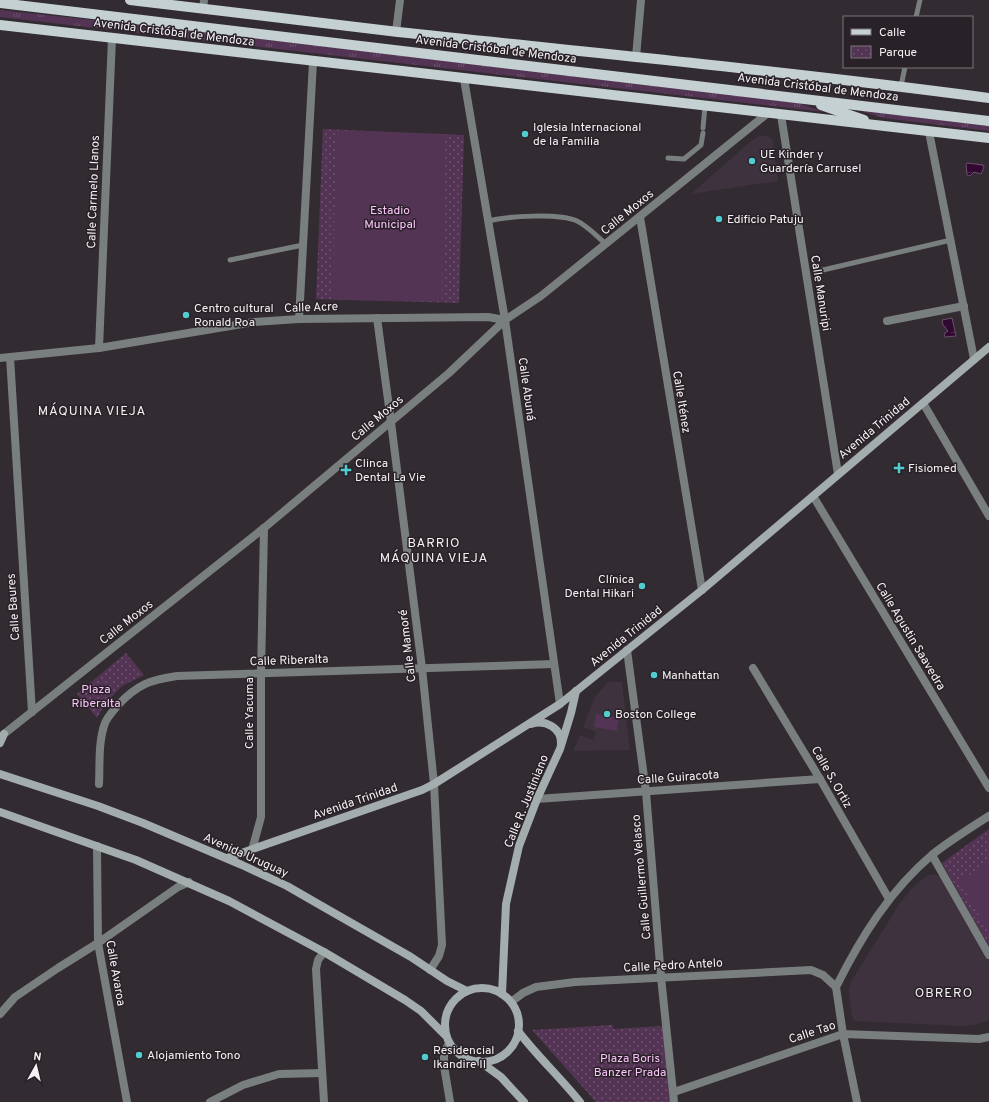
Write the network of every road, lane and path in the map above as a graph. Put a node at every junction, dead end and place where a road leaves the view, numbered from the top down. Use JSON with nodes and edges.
{"nodes":[{"id":1,"x":130,"y":0,"type":"edge"},
{"id":2,"x":400,"y":0,"type":"edge"},
{"id":3,"x":642,"y":0,"type":"edge"},
{"id":4,"x":920,"y":0,"type":"edge"},
{"id":5,"x":0,"y":3,"type":"edge"},
{"id":6,"x":204,"y":4,"type":"edge"},
{"id":7,"x":916,"y":16,"type":"edge"},
{"id":8,"x":0,"y":25,"type":"edge"},
{"id":9,"x":396,"y":32,"type":"junction"},
{"id":10,"x":112,"y":38,"type":"junction"},
{"id":11,"x":636,"y":56,"type":"junction"},
{"id":12,"x":313,"y":62,"type":"junction"},
{"id":13,"x":905,"y":68,"type":"edge"},
{"id":14,"x":464,"y":79,"type":"junction"},
{"id":15,"x":901,"y":86,"type":"junction"},
{"id":16,"x":794,"y":97,"type":"junction"},
{"id":17,"x":989,"y":98,"type":"edge"},
{"id":18,"x":705,"y":106,"type":"junction"},
{"id":19,"x":768,"y":113,"type":"junction"},
{"id":20,"x":781,"y":115,"type":"junction"},
{"id":21,"x":989,"y":121,"type":"edge"},
{"id":22,"x":880,"y":126,"type":"junction"},
{"id":23,"x":930,"y":132,"type":"junction"},
{"id":24,"x":989,"y":138,"type":"edge"},
{"id":25,"x":668,"y":158,"type":"dead end"},
{"id":26,"x":640,"y":218,"type":"junction"},
{"id":27,"x":488,"y":221,"type":"junction"},
{"id":28,"x":951,"y":240,"type":"junction"},
{"id":29,"x":606,"y":244,"type":"junction"},
{"id":30,"x":303,"y":245,"type":"junction"},
{"id":31,"x":230,"y":260,"type":"dead end"},
{"id":32,"x":823,"y":270,"type":"dead end"},
{"id":33,"x":964,"y":306,"type":"junction"},
{"id":34,"x":377,"y":318,"type":"junction"},
{"id":35,"x":299,"y":319,"type":"junction"},
{"id":36,"x":505,"y":320,"type":"junction"},
{"id":37,"x":887,"y":321,"type":"dead end"},
{"id":38,"x":989,"y":347,"type":"edge"},
{"id":39,"x":99,"y":348,"type":"junction"},
{"id":40,"x":10,"y":357,"type":"junction"},
{"id":41,"x":0,"y":358,"type":"edge"},
{"id":42,"x":974,"y":359,"type":"junction"},
{"id":43,"x":923,"y":404,"type":"junction"},
{"id":44,"x":391,"y":422,"type":"junction"},
{"id":45,"x":838,"y":474,"type":"junction"},
{"id":46,"x":813,"y":496,"type":"junction"},
{"id":47,"x":989,"y":516,"type":"edge"},
{"id":48,"x":264,"y":528,"type":"junction"},
{"id":49,"x":702,"y":590,"type":"junction"},
{"id":50,"x":627,"y":650,"type":"junction"},
{"id":51,"x":554,"y":664,"type":"junction"},
{"id":52,"x":422,"y":668,"type":"junction"},
{"id":53,"x":753,"y":668,"type":"dead end"},
{"id":54,"x":261,"y":673,"type":"junction"},
{"id":55,"x":576,"y":691,"type":"junction"},
{"id":56,"x":560,"y":704,"type":"junction"},
{"id":57,"x":32,"y":712,"type":"junction"},
{"id":58,"x":527,"y":726,"type":"junction"},
{"id":59,"x":2,"y":736,"type":"edge"},
{"id":60,"x":0,"y":743,"type":"edge"},
{"id":61,"x":560,"y":749,"type":"junction"},
{"id":62,"x":1,"y":773,"type":"edge"},
{"id":63,"x":820,"y":779,"type":"junction"},
{"id":64,"x":99,"y":784,"type":"dead end"},
{"id":65,"x":434,"y":784,"type":"junction"},
{"id":66,"x":989,"y":788,"type":"edge"},
{"id":67,"x":646,"y":792,"type":"junction"},
{"id":68,"x":537,"y":799,"type":"junction"},
{"id":69,"x":0,"y":812,"type":"edge"},
{"id":70,"x":989,"y":816,"type":"edge"},
{"id":71,"x":97,"y":846,"type":"junction"},
{"id":72,"x":252,"y":850,"type":"junction"},
{"id":73,"x":932,"y":855,"type":"junction"},
{"id":74,"x":227,"y":858,"type":"junction"},
{"id":75,"x":189,"y":882,"type":"junction"},
{"id":76,"x":889,"y":899,"type":"junction"},
{"id":77,"x":98,"y":943,"type":"junction"},
{"id":78,"x":324,"y":952,"type":"junction"},
{"id":79,"x":989,"y":955,"type":"edge"},
{"id":80,"x":430,"y":970,"type":"junction"},
{"id":81,"x":661,"y":977,"type":"junction"},
{"id":82,"x":836,"y":987,"type":"junction"},
{"id":83,"x":467,"y":991,"type":"junction"},
{"id":84,"x":502,"y":994,"type":"junction"},
{"id":85,"x":511,"y":1002,"type":"junction"},
{"id":86,"x":0,"y":1014,"type":"edge"},
{"id":87,"x":518,"y":1031,"type":"junction"},
{"id":88,"x":445,"y":1034,"type":"junction"},
{"id":89,"x":844,"y":1034,"type":"junction"},
{"id":90,"x":988,"y":1040,"type":"edge"},
{"id":91,"x":449,"y":1043,"type":"junction"},
{"id":92,"x":479,"y":1062,"type":"junction"},
{"id":93,"x":322,"y":1073,"type":"junction"},
{"id":94,"x":674,"y":1092,"type":"junction"},
{"id":95,"x":128,"y":1102,"type":"edge"},
{"id":96,"x":210,"y":1102,"type":"edge"},
{"id":97,"x":324,"y":1102,"type":"edge"},
{"id":98,"x":450,"y":1102,"type":"edge"},
{"id":99,"x":524,"y":1102,"type":"edge"},
{"id":100,"x":580,"y":1102,"type":"edge"},
{"id":101,"x":674,"y":1102,"type":"edge"},
{"id":102,"x":857,"y":1102,"type":"edge"}],
"edges":[{"from":1,"to":6,"type":"main road","name":"Avenida Cristóbal de Mendoza"},
{"from":2,"to":9,"type":"street"},
{"from":3,"to":11,"type":"street"},
{"from":4,"to":7,"type":"lane"},
{"from":5,"to":16,"type":"main road","name":"Avenida Cristóbal de Mendoza"},
{"from":6,"to":9,"type":"main road","name":"Avenida Cristóbal de Mendoza"},
{"from":8,"to":10,"type":"main road","name":"Avenida Cristóbal de Mendoza"},
{"from":9,"to":11,"type":"main road","name":"Avenida Cristóbal de Mendoza"},
{"from":10,"to":12,"type":"main road","name":"Avenida Cristóbal de Mendoza"},
{"from":10,"to":39,"type":"street","name":"Calle Carmelo Llanos"},
{"from":11,"to":15,"type":"main road","name":"Avenida Cristóbal de Mendoza"},
{"from":12,"to":14,"type":"main road","name":"Avenida Cristóbal de Mendoza"},
{"from":12,"to":30,"type":"street"},
{"from":13,"to":15,"type":"lane"},
{"from":14,"to":18,"type":"main road","name":"Avenida Cristóbal de Mendoza"},
{"from":14,"to":27,"type":"street","name":"Calle Abuná"},
{"from":15,"to":17,"type":"main road","name":"Avenida Cristóbal de Mendoza"},
{"from":16,"to":21,"type":"main road","name":"Avenida Cristóbal de Mendoza"},
{"from":16,"to":22,"type":"main road"},
{"from":18,"to":19,"type":"main road","name":"Avenida Cristóbal de Mendoza"},
{"from":18,"to":25,"type":"lane"},
{"from":19,"to":20,"type":"main road","name":"Avenida Cristóbal de Mendoza"},
{"from":19,"to":26,"type":"street","name":"Calle Moxos"},
{"from":20,"to":22,"type":"main road","name":"Avenida Cristóbal de Mendoza"},
{"from":20,"to":45,"type":"street","name":"Calle Manuripi"},
{"from":22,"to":23,"type":"main road","name":"Avenida Cristóbal de Mendoza"},
{"from":23,"to":24,"type":"main road","name":"Avenida Cristóbal de Mendoza"},
{"from":23,"to":28,"type":"street"},
{"from":26,"to":29,"type":"street","name":"Calle Moxos"},
{"from":26,"to":49,"type":"street","name":"Calle Iténez"},
{"from":27,"to":29,"type":"lane"},
{"from":27,"to":36,"type":"street","name":"Calle Abuná"},
{"from":28,"to":32,"type":"lane"},
{"from":28,"to":33,"type":"street"},
{"from":29,"to":36,"type":"street","name":"Calle Moxos"},
{"from":30,"to":31,"type":"lane"},
{"from":30,"to":35,"type":"street"},
{"from":33,"to":37,"type":"street"},
{"from":33,"to":42,"type":"street"},
{"from":34,"to":35,"type":"street","name":"Calle Acre"},
{"from":34,"to":36,"type":"street","name":"Calle Acre"},
{"from":34,"to":44,"type":"street","name":"Calle Mamoré"},
{"from":35,"to":39,"type":"street","name":"Calle Acre"},
{"from":36,"to":44,"type":"street","name":"Calle Moxos"},
{"from":36,"to":51,"type":"street","name":"Calle Abuná"},
{"from":38,"to":42,"type":"main road","name":"Avenida Trinidad"},
{"from":39,"to":40,"type":"street","name":"Calle Acre"},
{"from":40,"to":41,"type":"street","name":"Calle Acre"},
{"from":40,"to":57,"type":"street","name":"Calle Baures"},
{"from":42,"to":43,"type":"main road","name":"Avenida Trinidad"},
{"from":43,"to":45,"type":"main road","name":"Avenida Trinidad"},
{"from":43,"to":47,"type":"street"},
{"from":44,"to":48,"type":"street","name":"Calle Moxos"},
{"from":44,"to":52,"type":"street","name":"Calle Mamoré"},
{"from":45,"to":46,"type":"main road","name":"Avenida Trinidad"},
{"from":46,"to":49,"type":"main road","name":"Avenida Trinidad"},
{"from":46,"to":66,"type":"street","name":"Calle Agustin Saavedra"},
{"from":48,"to":54,"type":"street","name":"Calle Yacuma"},
{"from":48,"to":57,"type":"street","name":"Calle Moxos"},
{"from":49,"to":50,"type":"main road","name":"Avenida Trinidad"},
{"from":50,"to":55,"type":"main road","name":"Avenida Trinidad"},
{"from":50,"to":67,"type":"street","name":"Calle Guillermo Velasco"},
{"from":51,"to":52,"type":"street","name":"Calle Riberalta"},
{"from":51,"to":56,"type":"street","name":"Calle Abuná"},
{"from":52,"to":54,"type":"street","name":"Calle Riberalta"},
{"from":52,"to":65,"type":"street","name":"Calle Mamoré"},
{"from":53,"to":63,"type":"street","name":"Calle S. Ortiz"},
{"from":54,"to":64,"type":"street","name":"Calle Riberalta"},
{"from":54,"to":72,"type":"street","name":"Calle Yacuma"},
{"from":55,"to":56,"type":"main road","name":"Avenida Trinidad"},
{"from":55,"to":61,"type":"main road","name":"Calle R. Justiniano"},
{"from":56,"to":58,"type":"main road","name":"Avenida Trinidad"},
{"from":57,"to":59,"type":"street","name":"Calle Moxos"},
{"from":58,"to":61,"type":"main road"},
{"from":58,"to":65,"type":"main road","name":"Avenida Trinidad"},
{"from":59,"to":60,"type":"main road"},
{"from":61,"to":68,"type":"main road","name":"Calle R. Justiniano"},
{"from":62,"to":74,"type":"main road","name":"Avenida Uruguay"},
{"from":63,"to":67,"type":"street","name":"Calle Guiracota"},
{"from":63,"to":76,"type":"street","name":"Calle S. Ortiz"},
{"from":65,"to":72,"type":"main road","name":"Avenida Trinidad"},
{"from":65,"to":80,"type":"street","name":"Calle Mamoré"},
{"from":67,"to":68,"type":"street","name":"Calle Guiracota"},
{"from":67,"to":81,"type":"street","name":"Calle Guillermo Velasco"},
{"from":68,"to":84,"type":"main road","name":"Calle R. Justiniano"},
{"from":69,"to":71,"type":"main road"},
{"from":70,"to":73,"type":"street"},
{"from":71,"to":75,"type":"main road"},
{"from":71,"to":77,"type":"street","name":"Calle Avaroa"},
{"from":72,"to":74,"type":"main road","name":"Avenida Trinidad"},
{"from":73,"to":76,"type":"street"},
{"from":73,"to":79,"type":"street"},
{"from":74,"to":80,"type":"main road","name":"Avenida Uruguay"},
{"from":75,"to":77,"type":"street"},
{"from":75,"to":78,"type":"main road"},
{"from":76,"to":82,"type":"street"},
{"from":77,"to":86,"type":"street"},
{"from":77,"to":95,"type":"street","name":"Calle Avaroa"},
{"from":78,"to":88,"type":"main road"},
{"from":78,"to":93,"type":"street"},
{"from":80,"to":83,"type":"main road","name":"Avenida Uruguay"},
{"from":81,"to":82,"type":"street","name":"Calle Pedro Antelo"},
{"from":81,"to":85,"type":"street","name":"Calle Pedro Antelo"},
{"from":81,"to":94,"type":"street","name":"Calle Guillermo Velasco"},
{"from":82,"to":89,"type":"street"},
{"from":83,"to":84,"type":"main road"},
{"from":83,"to":88,"type":"main road"},
{"from":84,"to":85,"type":"main road"},
{"from":85,"to":87,"type":"main road"},
{"from":87,"to":92,"type":"main road"},
{"from":87,"to":100,"type":"main road"},
{"from":88,"to":91,"type":"main road"},
{"from":89,"to":90,"type":"street","name":"Calle Tao"},
{"from":89,"to":94,"type":"street","name":"Calle Tao"},
{"from":89,"to":102,"type":"street"},
{"from":91,"to":92,"type":"main road"},
{"from":91,"to":98,"type":"street"},
{"from":92,"to":99,"type":"main road"},
{"from":93,"to":96,"type":"street"},
{"from":93,"to":97,"type":"street"},
{"from":94,"to":101,"type":"street","name":"Calle Guillermo Velasco"}]}
